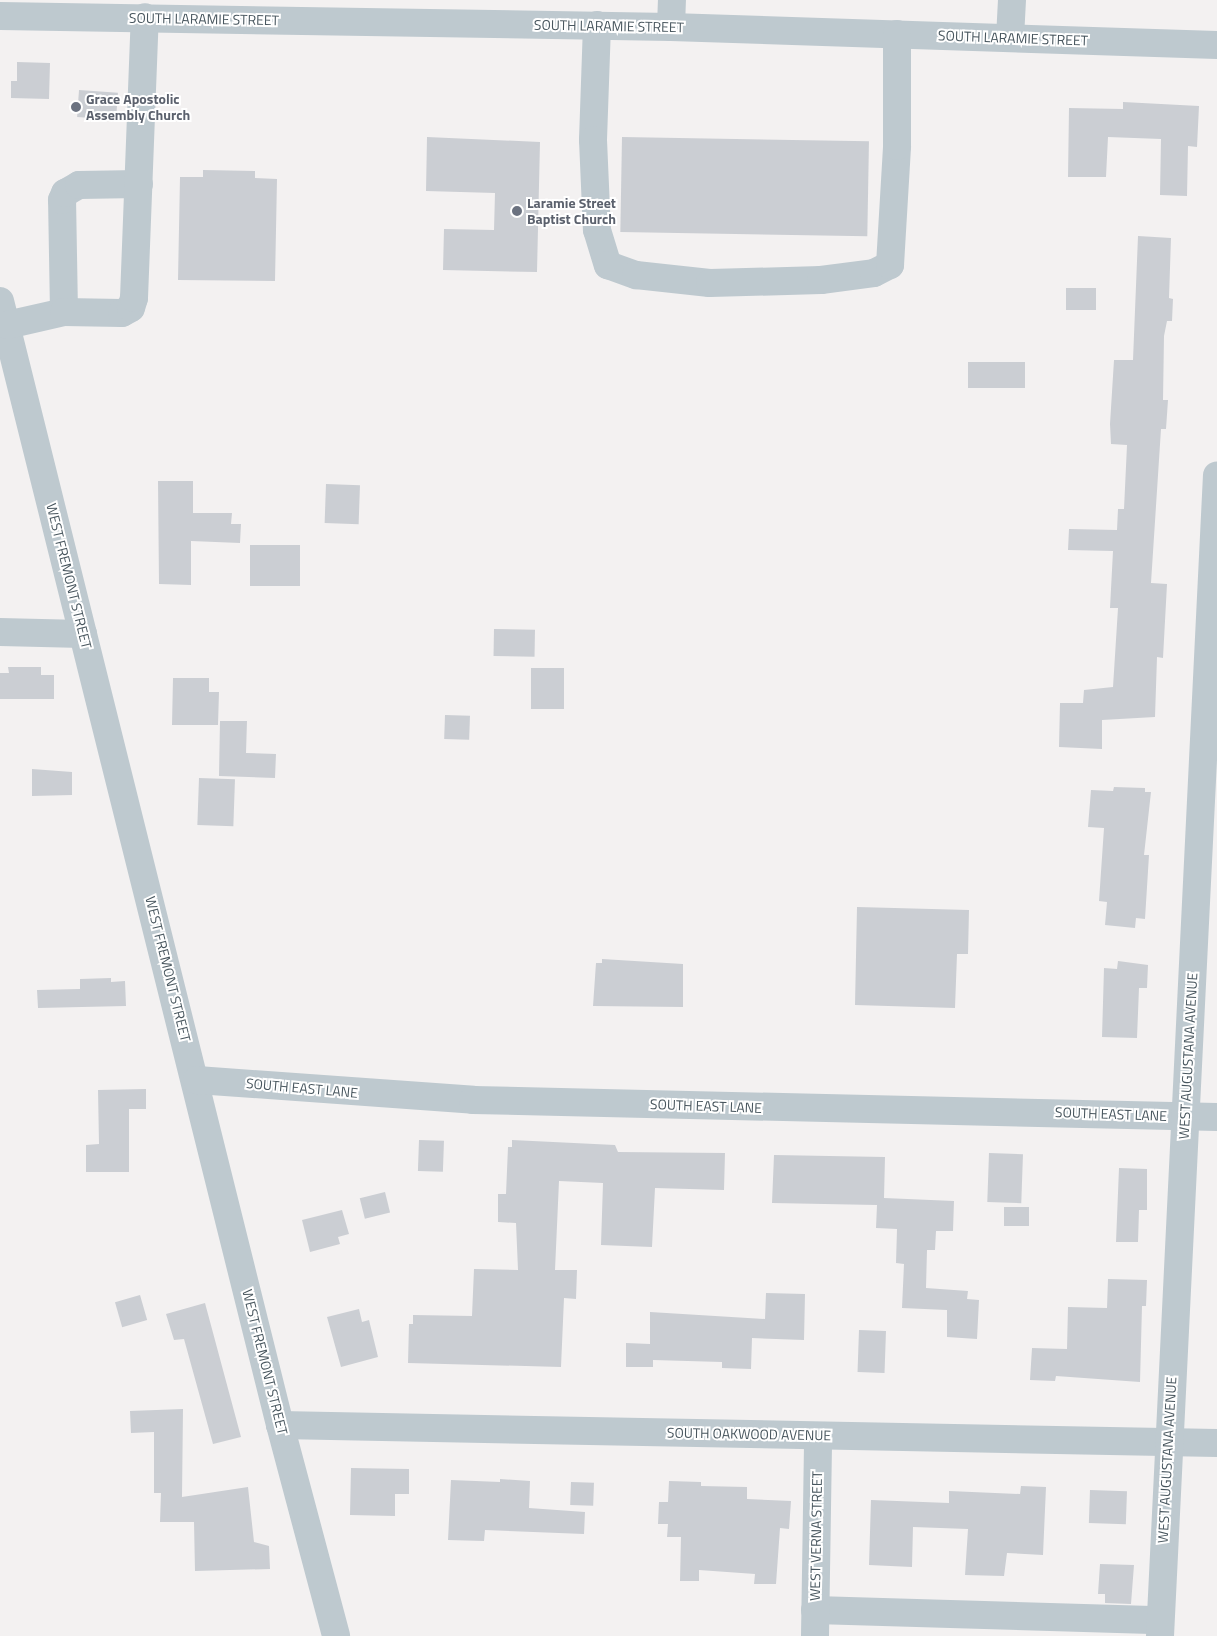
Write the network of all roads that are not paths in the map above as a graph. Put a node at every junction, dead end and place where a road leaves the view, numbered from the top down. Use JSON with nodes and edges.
{"nodes":[{"id":1,"x":672,"y":0,"type":"edge"},
{"id":2,"x":1012,"y":0,"type":"edge"},
{"id":3,"x":35,"y":7,"type":"edge"},
{"id":4,"x":0,"y":16,"type":"edge"},
{"id":5,"x":145,"y":17,"type":"junction"},
{"id":6,"x":597,"y":25,"type":"junction"},
{"id":7,"x":671,"y":27,"type":"junction"},
{"id":8,"x":897,"y":34,"type":"junction"},
{"id":9,"x":1010,"y":38,"type":"junction"},
{"id":10,"x":1217,"y":44,"type":"edge"},
{"id":11,"x":138,"y":184,"type":"junction"},
{"id":12,"x":64,"y":312,"type":"junction"},
{"id":13,"x":3,"y":313,"type":"edge"},
{"id":14,"x":1217,"y":475,"type":"edge"},
{"id":15,"x":0,"y":632,"type":"edge"},
{"id":16,"x":83,"y":634,"type":"junction"},
{"id":17,"x":196,"y":1080,"type":"junction"},
{"id":18,"x":1185,"y":1116,"type":"junction"},
{"id":19,"x":1217,"y":1116,"type":"edge"},
{"id":20,"x":280,"y":1425,"type":"junction"},
{"id":21,"x":818,"y":1436,"type":"junction"},
{"id":22,"x":1167,"y":1442,"type":"junction"},
{"id":23,"x":1217,"y":1443,"type":"edge"},
{"id":24,"x":815,"y":1623,"type":"edge"},
{"id":25,"x":1160,"y":1628,"type":"edge"},
{"id":26,"x":336,"y":1636,"type":"edge"}],
"edges":[{"from":1,"to":7,"type":"street"},
{"from":2,"to":9,"type":"street"},
{"from":3,"to":4,"type":"street","name":"SOUTH LARAMIE STREET"},
{"from":3,"to":5,"type":"street","name":"SOUTH LARAMIE STREET"},
{"from":5,"to":6,"type":"street","name":"SOUTH LARAMIE STREET"},
{"from":5,"to":11,"type":"street"},
{"from":6,"to":7,"type":"street","name":"SOUTH LARAMIE STREET"},
{"from":6,"to":8,"type":"street"},
{"from":7,"to":8,"type":"street","name":"SOUTH LARAMIE STREET"},
{"from":8,"to":9,"type":"street","name":"SOUTH LARAMIE STREET"},
{"from":9,"to":10,"type":"street","name":"SOUTH LARAMIE STREET"},
{"from":11,"to":12,"type":"street"},
{"from":11,"to":12,"type":"street"},
{"from":12,"to":13,"type":"street"},
{"from":13,"to":16,"type":"street","name":"WEST FREMONT STREET"},
{"from":14,"to":18,"type":"street","name":"WEST AUGUSTANA AVENUE"},
{"from":15,"to":16,"type":"street"},
{"from":16,"to":17,"type":"street","name":"WEST FREMONT STREET"},
{"from":17,"to":18,"type":"street","name":"SOUTH EAST LANE"},
{"from":17,"to":20,"type":"street","name":"WEST FREMONT STREET"},
{"from":18,"to":19,"type":"street","name":"SOUTH EAST LANE"},
{"from":18,"to":22,"type":"street","name":"WEST AUGUSTANA AVENUE"},
{"from":20,"to":21,"type":"street","name":"SOUTH OAKWOOD AVENUE"},
{"from":20,"to":26,"type":"street","name":"WEST FREMONT STREET"},
{"from":21,"to":22,"type":"street","name":"SOUTH OAKWOOD AVENUE"},
{"from":21,"to":24,"type":"street","name":"WEST VERNA STREET"},
{"from":22,"to":23,"type":"street","name":"SOUTH OAKWOOD AVENUE"},
{"from":22,"to":25,"type":"street","name":"WEST AUGUSTANA AVENUE"},
{"from":24,"to":25,"type":"street"}]}
